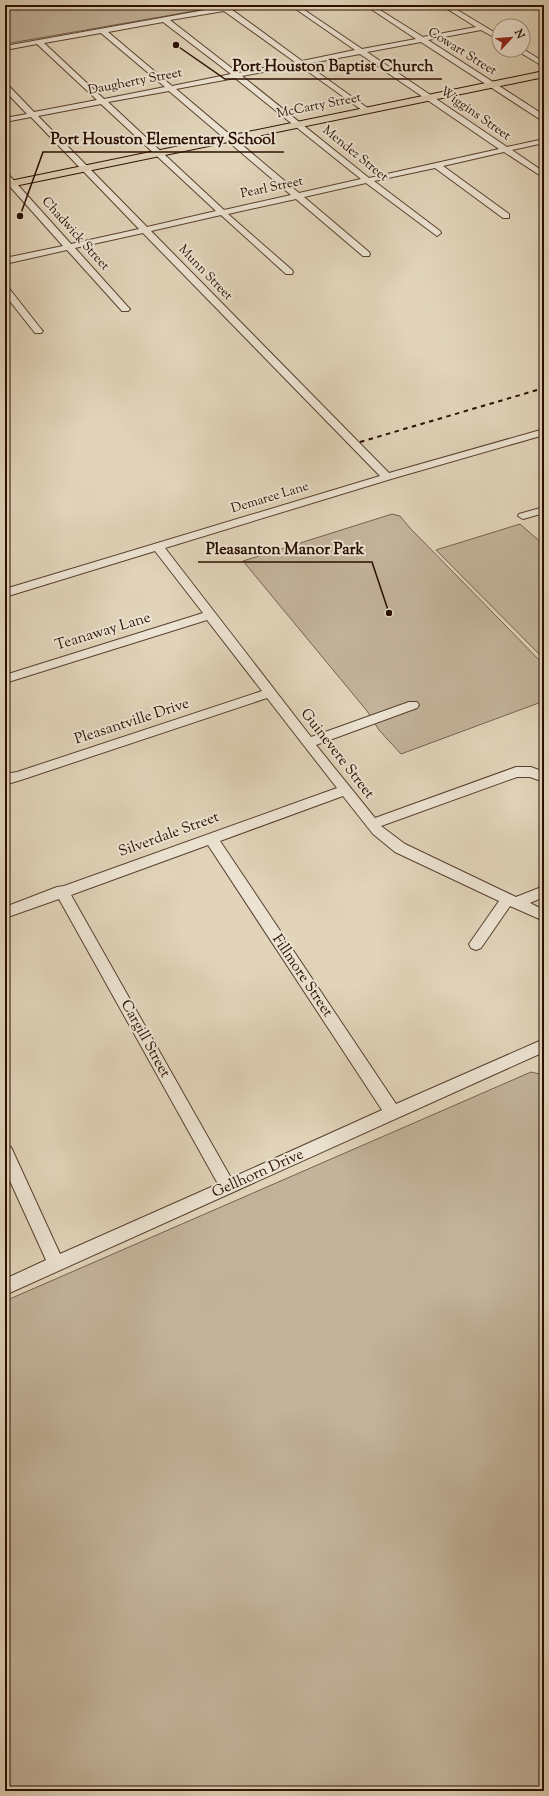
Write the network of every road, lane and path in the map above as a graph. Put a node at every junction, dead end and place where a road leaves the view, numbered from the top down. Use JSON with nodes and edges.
{"nodes":[{"id":1,"x":244,"y":5,"type":"edge"},
{"id":2,"x":293,"y":5,"type":"edge"},
{"id":3,"x":368,"y":5,"type":"edge"},
{"id":4,"x":444,"y":5,"type":"edge"},
{"id":5,"x":225,"y":8,"type":"junction"},
{"id":6,"x":164,"y":19,"type":"junction"},
{"id":7,"x":482,"y":28,"type":"junction"},
{"id":8,"x":102,"y":30,"type":"junction"},
{"id":9,"x":491,"y":33,"type":"edge"},
{"id":10,"x":420,"y":40,"type":"junction"},
{"id":11,"x":39,"y":42,"type":"junction"},
{"id":12,"x":5,"y":48,"type":"edge"},
{"id":13,"x":360,"y":51,"type":"junction"},
{"id":14,"x":531,"y":57,"type":"edge"},
{"id":15,"x":298,"y":63,"type":"junction"},
{"id":16,"x":544,"y":65,"type":"edge"},
{"id":17,"x":544,"y":74,"type":"edge"},
{"id":18,"x":235,"y":75,"type":"junction"},
{"id":19,"x":493,"y":85,"type":"junction"},
{"id":20,"x":5,"y":86,"type":"edge"},
{"id":21,"x":169,"y":88,"type":"junction"},
{"id":22,"x":430,"y":98,"type":"junction"},
{"id":23,"x":102,"y":101,"type":"junction"},
{"id":24,"x":366,"y":111,"type":"junction"},
{"id":25,"x":31,"y":115,"type":"junction"},
{"id":26,"x":544,"y":118,"type":"edge"},
{"id":27,"x":5,"y":120,"type":"edge"},
{"id":28,"x":298,"y":124,"type":"junction"},
{"id":29,"x":229,"y":139,"type":"junction"},
{"id":30,"x":544,"y":140,"type":"edge"},
{"id":31,"x":505,"y":149,"type":"junction"},
{"id":32,"x":158,"y":153,"type":"junction"},
{"id":33,"x":437,"y":165,"type":"junction"},
{"id":34,"x":86,"y":168,"type":"junction"},
{"id":35,"x":544,"y":176,"type":"edge"},
{"id":36,"x":367,"y":180,"type":"junction"},
{"id":37,"x":7,"y":181,"type":"edge"},
{"id":38,"x":296,"y":196,"type":"junction"},
{"id":39,"x":222,"y":212,"type":"junction"},
{"id":40,"x":506,"y":216,"type":"dead end"},
{"id":41,"x":146,"y":230,"type":"junction"},
{"id":42,"x":437,"y":233,"type":"dead end"},
{"id":43,"x":69,"y":247,"type":"junction"},
{"id":44,"x":366,"y":254,"type":"dead end"},
{"id":45,"x":5,"y":261,"type":"edge"},
{"id":46,"x":289,"y":272,"type":"dead end"},
{"id":47,"x":5,"y":289,"type":"edge"},
{"id":48,"x":125,"y":309,"type":"dead end"},
{"id":49,"x":38,"y":331,"type":"dead end"},
{"id":50,"x":544,"y":432,"type":"edge"},
{"id":51,"x":387,"y":477,"type":"junction"},
{"id":52,"x":544,"y":510,"type":"edge"},
{"id":53,"x":523,"y":516,"type":"dead end"},
{"id":54,"x":158,"y":547,"type":"junction"},
{"id":55,"x":5,"y":593,"type":"edge"},
{"id":56,"x":210,"y":615,"type":"junction"},
{"id":57,"x":5,"y":679,"type":"edge"},
{"id":58,"x":270,"y":693,"type":"junction"},
{"id":59,"x":413,"y":705,"type":"dead end"},
{"id":60,"x":308,"y":743,"type":"junction"},
{"id":61,"x":540,"y":776,"type":"edge"},
{"id":62,"x":5,"y":777,"type":"edge"},
{"id":63,"x":345,"y":790,"type":"junction"},
{"id":64,"x":372,"y":824,"type":"junction"},
{"id":65,"x":211,"y":838,"type":"junction"},
{"id":66,"x":62,"y":891,"type":"junction"},
{"id":67,"x":544,"y":891,"type":"edge"},
{"id":68,"x":512,"y":901,"type":"junction"},
{"id":69,"x":5,"y":913,"type":"edge"},
{"id":70,"x":544,"y":916,"type":"edge"},
{"id":71,"x":476,"y":944,"type":"dead end"},
{"id":72,"x":544,"y":1046,"type":"edge"},
{"id":73,"x":544,"y":1057,"type":"edge"},
{"id":74,"x":512,"y":1060,"type":"junction"},
{"id":75,"x":393,"y":1113,"type":"junction"},
{"id":76,"x":5,"y":1152,"type":"edge"},
{"id":77,"x":228,"y":1187,"type":"junction"},
{"id":78,"x":56,"y":1264,"type":"junction"},
{"id":79,"x":5,"y":1287,"type":"edge"}],
"edges":[{"from":1,"to":5,"type":"street"},
{"from":2,"to":13,"type":"street","name":"Wiggins Street"},
{"from":3,"to":10,"type":"street","name":"Cowart Street"},
{"from":4,"to":7,"type":"street"},
{"from":5,"to":6,"type":"street"},
{"from":5,"to":15,"type":"street"},
{"from":6,"to":8,"type":"street"},
{"from":6,"to":18,"type":"street","name":"Mendez Street"},
{"from":7,"to":9,"type":"street"},
{"from":7,"to":10,"type":"street","name":"Daugherty Street"},
{"from":8,"to":11,"type":"street"},
{"from":8,"to":21,"type":"street"},
{"from":10,"to":13,"type":"street","name":"Daugherty Street"},
{"from":10,"to":19,"type":"street","name":"Cowart Street"},
{"from":11,"to":12,"type":"street"},
{"from":11,"to":23,"type":"street"},
{"from":13,"to":15,"type":"street","name":"Daugherty Street"},
{"from":13,"to":22,"type":"street","name":"Wiggins Street"},
{"from":14,"to":16,"type":"street"},
{"from":15,"to":18,"type":"street","name":"Daugherty Street"},
{"from":15,"to":24,"type":"street"},
{"from":17,"to":19,"type":"main road","name":"McCarty Street"},
{"from":18,"to":21,"type":"street","name":"Daugherty Street"},
{"from":18,"to":28,"type":"street","name":"Mendez Street"},
{"from":19,"to":22,"type":"main road","name":"McCarty Street"},
{"from":19,"to":26,"type":"street","name":"Cowart Street"},
{"from":20,"to":25,"type":"street","name":"Munn Street"},
{"from":21,"to":23,"type":"street","name":"Daugherty Street"},
{"from":21,"to":29,"type":"street"},
{"from":22,"to":24,"type":"main road","name":"McCarty Street"},
{"from":22,"to":31,"type":"street","name":"Wiggins Street"},
{"from":23,"to":25,"type":"street","name":"Daugherty Street"},
{"from":23,"to":32,"type":"street"},
{"from":24,"to":28,"type":"main road","name":"McCarty Street"},
{"from":25,"to":27,"type":"street","name":"Daugherty Street"},
{"from":25,"to":34,"type":"street","name":"Munn Street"},
{"from":28,"to":29,"type":"main road","name":"McCarty Street"},
{"from":28,"to":36,"type":"street","name":"Mendez Street"},
{"from":29,"to":32,"type":"main road","name":"McCarty Street"},
{"from":29,"to":38,"type":"street"},
{"from":30,"to":31,"type":"street","name":"Pearl Street"},
{"from":31,"to":33,"type":"street","name":"Pearl Street"},
{"from":31,"to":35,"type":"street","name":"Wiggins Street"},
{"from":32,"to":34,"type":"main road","name":"McCarty Street"},
{"from":32,"to":39,"type":"street"},
{"from":33,"to":36,"type":"street","name":"Pearl Street"},
{"from":33,"to":40,"type":"street"},
{"from":34,"to":37,"type":"main road","name":"McCarty Street"},
{"from":34,"to":41,"type":"street","name":"Munn Street"},
{"from":36,"to":38,"type":"street","name":"Pearl Street"},
{"from":36,"to":42,"type":"street","name":"Mendez Street"},
{"from":37,"to":43,"type":"street","name":"Chadwick Street"},
{"from":38,"to":39,"type":"street","name":"Pearl Street"},
{"from":38,"to":44,"type":"street"},
{"from":39,"to":41,"type":"street","name":"Pearl Street"},
{"from":39,"to":46,"type":"street"},
{"from":41,"to":43,"type":"street","name":"Pearl Street"},
{"from":41,"to":51,"type":"street","name":"Munn Street"},
{"from":43,"to":45,"type":"street","name":"Pearl Street"},
{"from":43,"to":48,"type":"street","name":"Chadwick Street"},
{"from":47,"to":49,"type":"street"},
{"from":50,"to":51,"type":"street","name":"Demaree Lane"},
{"from":51,"to":54,"type":"street","name":"Demaree Lane"},
{"from":52,"to":53,"type":"street"},
{"from":54,"to":55,"type":"street","name":"Demaree Lane"},
{"from":54,"to":56,"type":"street","name":"Guinevere Street"},
{"from":56,"to":57,"type":"street","name":"Teanaway Lane"},
{"from":56,"to":58,"type":"street","name":"Guinevere Street"},
{"from":58,"to":60,"type":"street","name":"Guinevere Street"},
{"from":58,"to":62,"type":"street","name":"Pleasantville Drive"},
{"from":59,"to":60,"type":"street"},
{"from":60,"to":63,"type":"street","name":"Guinevere Street"},
{"from":61,"to":64,"type":"street"},
{"from":63,"to":64,"type":"street","name":"Guinevere Street"},
{"from":63,"to":65,"type":"street","name":"Silverdale Street"},
{"from":64,"to":68,"type":"street","name":"Guinevere Street"},
{"from":65,"to":66,"type":"street","name":"Silverdale Street"},
{"from":65,"to":75,"type":"street","name":"Fillmore Street"},
{"from":66,"to":69,"type":"street","name":"Silverdale Street"},
{"from":66,"to":77,"type":"street","name":"Cargill Street"},
{"from":67,"to":68,"type":"street"},
{"from":68,"to":70,"type":"street","name":"Guinevere Street"},
{"from":68,"to":71,"type":"street"},
{"from":72,"to":74,"type":"street","name":"Gellhorn Drive"},
{"from":73,"to":74,"type":"street","name":"Gellhorn Drive"},
{"from":74,"to":75,"type":"street","name":"Gellhorn Drive"},
{"from":75,"to":77,"type":"street","name":"Gellhorn Drive"},
{"from":76,"to":78,"type":"street"},
{"from":77,"to":78,"type":"street","name":"Gellhorn Drive"},
{"from":78,"to":79,"type":"street","name":"Gellhorn Drive"}]}
